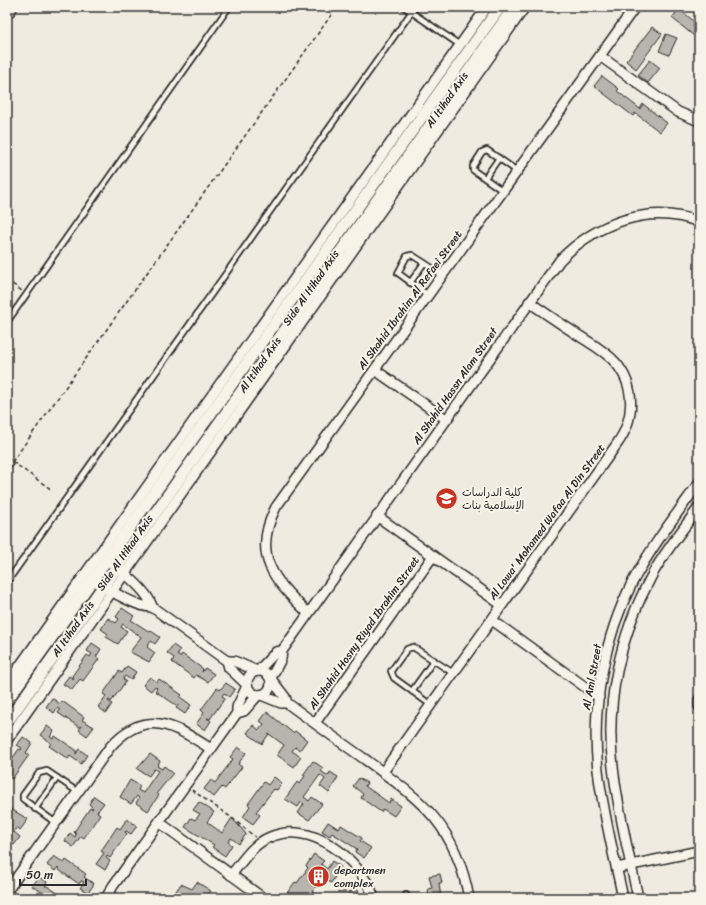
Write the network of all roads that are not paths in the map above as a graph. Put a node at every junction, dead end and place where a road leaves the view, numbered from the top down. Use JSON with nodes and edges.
{"nodes":[{"id":1,"x":10,"y":7,"type":"edge"},
{"id":2,"x":229,"y":7,"type":"edge"},
{"id":3,"x":404,"y":7,"type":"edge"},
{"id":4,"x":415,"y":7,"type":"edge"},
{"id":5,"x":487,"y":7,"type":"edge"},
{"id":6,"x":500,"y":7,"type":"edge"},
{"id":7,"x":514,"y":7,"type":"edge"},
{"id":8,"x":526,"y":7,"type":"edge"},
{"id":9,"x":635,"y":7,"type":"edge"},
{"id":10,"x":7,"y":11,"type":"edge"},
{"id":11,"x":411,"y":12,"type":"junction"},
{"id":12,"x":464,"y":47,"type":"junction"},
{"id":13,"x":600,"y":56,"type":"junction"},
{"id":14,"x":478,"y":57,"type":"junction"},
{"id":15,"x":699,"y":121,"type":"edge"},
{"id":16,"x":498,"y":158,"type":"junction"},
{"id":17,"x":517,"y":171,"type":"junction"},
{"id":18,"x":485,"y":178,"type":"junction"},
{"id":19,"x":503,"y":191,"type":"junction"},
{"id":20,"x":699,"y":222,"type":"edge"},
{"id":21,"x":424,"y":263,"type":"junction"},
{"id":22,"x":443,"y":275,"type":"junction"},
{"id":23,"x":410,"y":283,"type":"junction"},
{"id":24,"x":428,"y":295,"type":"junction"},
{"id":25,"x":529,"y":302,"type":"junction"},
{"id":26,"x":7,"y":322,"type":"edge"},
{"id":27,"x":375,"y":370,"type":"junction"},
{"id":28,"x":446,"y":419,"type":"junction"},
{"id":29,"x":699,"y":483,"type":"edge"},
{"id":30,"x":699,"y":507,"type":"edge"},
{"id":31,"x":377,"y":516,"type":"junction"},
{"id":32,"x":433,"y":556,"type":"junction"},
{"id":33,"x":107,"y":561,"type":"junction"},
{"id":34,"x":121,"y":570,"type":"junction"},
{"id":35,"x":93,"y":580,"type":"junction"},
{"id":36,"x":7,"y":582,"type":"edge"},
{"id":37,"x":108,"y":589,"type":"junction"},
{"id":38,"x":502,"y":605,"type":"junction"},
{"id":39,"x":152,"y":607,"type":"junction"},
{"id":40,"x":308,"y":613,"type":"junction"},
{"id":41,"x":492,"y":620,"type":"junction"},
{"id":42,"x":282,"y":651,"type":"junction"},
{"id":43,"x":434,"y":660,"type":"junction"},
{"id":44,"x":227,"y":661,"type":"junction"},
{"id":45,"x":257,"y":671,"type":"junction"},
{"id":46,"x":454,"y":673,"type":"junction"},
{"id":47,"x":271,"y":679,"type":"junction"},
{"id":48,"x":7,"y":684,"type":"edge"},
{"id":49,"x":247,"y":685,"type":"junction"},
{"id":50,"x":412,"y":691,"type":"junction"},
{"id":51,"x":260,"y":695,"type":"junction"},
{"id":52,"x":598,"y":698,"type":"junction"},
{"id":53,"x":7,"y":700,"type":"edge"},
{"id":54,"x":699,"y":700,"type":"edge"},
{"id":55,"x":287,"y":703,"type":"junction"},
{"id":56,"x":431,"y":705,"type":"junction"},
{"id":57,"x":699,"y":706,"type":"edge"},
{"id":58,"x":237,"y":714,"type":"junction"},
{"id":59,"x":7,"y":722,"type":"edge"},
{"id":60,"x":315,"y":723,"type":"junction"},
{"id":61,"x":7,"y":740,"type":"edge"},
{"id":62,"x":211,"y":749,"type":"junction"},
{"id":63,"x":383,"y":772,"type":"junction"},
{"id":64,"x":57,"y":778,"type":"junction"},
{"id":65,"x":78,"y":792,"type":"junction"},
{"id":66,"x":35,"y":809,"type":"junction"},
{"id":67,"x":158,"y":822,"type":"junction"},
{"id":68,"x":56,"y":823,"type":"junction"},
{"id":69,"x":699,"y":851,"type":"edge"},
{"id":70,"x":631,"y":865,"type":"junction"},
{"id":71,"x":617,"y":868,"type":"junction"},
{"id":72,"x":231,"y":875,"type":"junction"},
{"id":73,"x":7,"y":892,"type":"edge"},
{"id":74,"x":15,"y":898,"type":"edge"},
{"id":75,"x":106,"y":898,"type":"edge"},
{"id":76,"x":263,"y":898,"type":"edge"},
{"id":77,"x":374,"y":898,"type":"edge"},
{"id":78,"x":469,"y":898,"type":"edge"},
{"id":79,"x":623,"y":898,"type":"edge"},
{"id":80,"x":638,"y":898,"type":"edge"}],
"edges":[{"from":1,"to":10,"type":"main road"},
{"from":2,"to":26,"type":"lane"},
{"from":3,"to":11,"type":"lane"},
{"from":4,"to":11,"type":"lane"},
{"from":5,"to":12,"type":"street","name":"Side Al Itihad Axis"},
{"from":6,"to":12,"type":"street","name":"Al Itihad Axis"},
{"from":7,"to":14,"type":"street","name":"Al Itihad Axis"},
{"from":8,"to":34,"type":"street","name":"Side Al Itihad Axis"},
{"from":9,"to":13,"type":"street","name":"Al Shahid Ibrahim Al Refaei Street"},
{"from":11,"to":12,"type":"lane"},
{"from":11,"to":36,"type":"lane"},
{"from":12,"to":14,"type":"street"},
{"from":12,"to":33,"type":"street","name":"Al Itihad Axis"},
{"from":12,"to":48,"type":"street","name":"Side Al Itihad Axis"},
{"from":13,"to":15,"type":"street"},
{"from":13,"to":17,"type":"street","name":"Al Shahid Ibrahim Al Refaei Street"},
{"from":14,"to":34,"type":"street","name":"Al Itihad Axis"},
{"from":16,"to":17,"type":"lane"},
{"from":16,"to":18,"type":"lane"},
{"from":16,"to":18,"type":"lane"},
{"from":17,"to":19,"type":"street","name":"Al Shahid Ibrahim Al Refaei Street"},
{"from":18,"to":19,"type":"lane"},
{"from":19,"to":22,"type":"street","name":"Al Shahid Ibrahim Al Refaei Street"},
{"from":20,"to":25,"type":"street","name":"Al Shahid Hassn Alam Street"},
{"from":21,"to":22,"type":"lane"},
{"from":21,"to":23,"type":"lane"},
{"from":21,"to":23,"type":"lane"},
{"from":22,"to":24,"type":"street","name":"Al Shahid Ibrahim Al Refaei Street"},
{"from":23,"to":24,"type":"lane"},
{"from":24,"to":27,"type":"street","name":"Al Shahid Ibrahim Al Refaei Street"},
{"from":25,"to":28,"type":"street","name":"Al Shahid Hassn Alam Street"},
{"from":25,"to":38,"type":"street","name":"Al Lowa' Mohamed Wafaa Al Din Street"},
{"from":27,"to":28,"type":"street"},
{"from":27,"to":40,"type":"street","name":"Al Shahid Ibrahim Al Refaei Street"},
{"from":28,"to":31,"type":"street","name":"Al Shahid Hassn Alam Street"},
{"from":29,"to":52,"type":"street","name":"Al Aml Street"},
{"from":30,"to":70,"type":"street"},
{"from":31,"to":32,"type":"street"},
{"from":31,"to":40,"type":"street","name":"Al Shahid Hassn Alam Street"},
{"from":32,"to":38,"type":"street"},
{"from":32,"to":60,"type":"street","name":"Al Shahid Hosny Riyad Ibrahim Street"},
{"from":33,"to":34,"type":"street"},
{"from":33,"to":35,"type":"street","name":"Al Itihad Axis"},
{"from":34,"to":37,"type":"street","name":"Al Itihad Axis"},
{"from":34,"to":39,"type":"street"},
{"from":35,"to":37,"type":"street"},
{"from":35,"to":53,"type":"street","name":"Al Itihad Axis"},
{"from":37,"to":39,"type":"street"},
{"from":37,"to":59,"type":"street","name":"Al Itihad Axis"},
{"from":37,"to":61,"type":"street","name":"Side Al Itihad Axis"},
{"from":38,"to":41,"type":"street","name":"Al Lowa' Mohamed Wafaa Al Din Street"},
{"from":39,"to":44,"type":"street"},
{"from":40,"to":42,"type":"street","name":"Al Shahid Hassn Alam Street"},
{"from":41,"to":46,"type":"street","name":"Al Lowa' Mohamed Wafaa Al Din Street"},
{"from":41,"to":52,"type":"street"},
{"from":42,"to":45,"type":"street","name":"Al Shahid Hassn Alam Street"},
{"from":42,"to":47,"type":"street","name":"Al Shahid Hassn Alam Street"},
{"from":43,"to":46,"type":"lane"},
{"from":43,"to":50,"type":"lane"},
{"from":43,"to":50,"type":"lane"},
{"from":44,"to":45,"type":"street"},
{"from":44,"to":49,"type":"street"},
{"from":45,"to":47,"type":"street"},
{"from":45,"to":49,"type":"street"},
{"from":46,"to":56,"type":"street","name":"Al Lowa' Mohamed Wafaa Al Din Street"},
{"from":47,"to":51,"type":"street"},
{"from":47,"to":55,"type":"street"},
{"from":49,"to":51,"type":"street"},
{"from":49,"to":58,"type":"street"},
{"from":50,"to":56,"type":"lane"},
{"from":51,"to":55,"type":"street"},
{"from":51,"to":58,"type":"street"},
{"from":52,"to":71,"type":"street","name":"Al Aml Street"},
{"from":54,"to":57,"type":"street"},
{"from":55,"to":60,"type":"street"},
{"from":56,"to":63,"type":"street","name":"Al Lowa' Mohamed Wafaa Al Din Street"},
{"from":58,"to":62,"type":"street"},
{"from":60,"to":63,"type":"street"},
{"from":62,"to":65,"type":"street"},
{"from":62,"to":67,"type":"street"},
{"from":63,"to":78,"type":"street"},
{"from":64,"to":65,"type":"lane"},
{"from":64,"to":66,"type":"lane"},
{"from":64,"to":66,"type":"lane"},
{"from":65,"to":68,"type":"street"},
{"from":66,"to":68,"type":"lane"},
{"from":67,"to":72,"type":"street"},
{"from":67,"to":75,"type":"street"},
{"from":68,"to":73,"type":"street"},
{"from":69,"to":70,"type":"street"},
{"from":70,"to":71,"type":"street"},
{"from":70,"to":80,"type":"street"},
{"from":71,"to":79,"type":"street","name":"Al Aml Street"},
{"from":72,"to":76,"type":"street"},
{"from":72,"to":77,"type":"street"},
{"from":73,"to":74,"type":"lane"}]}
